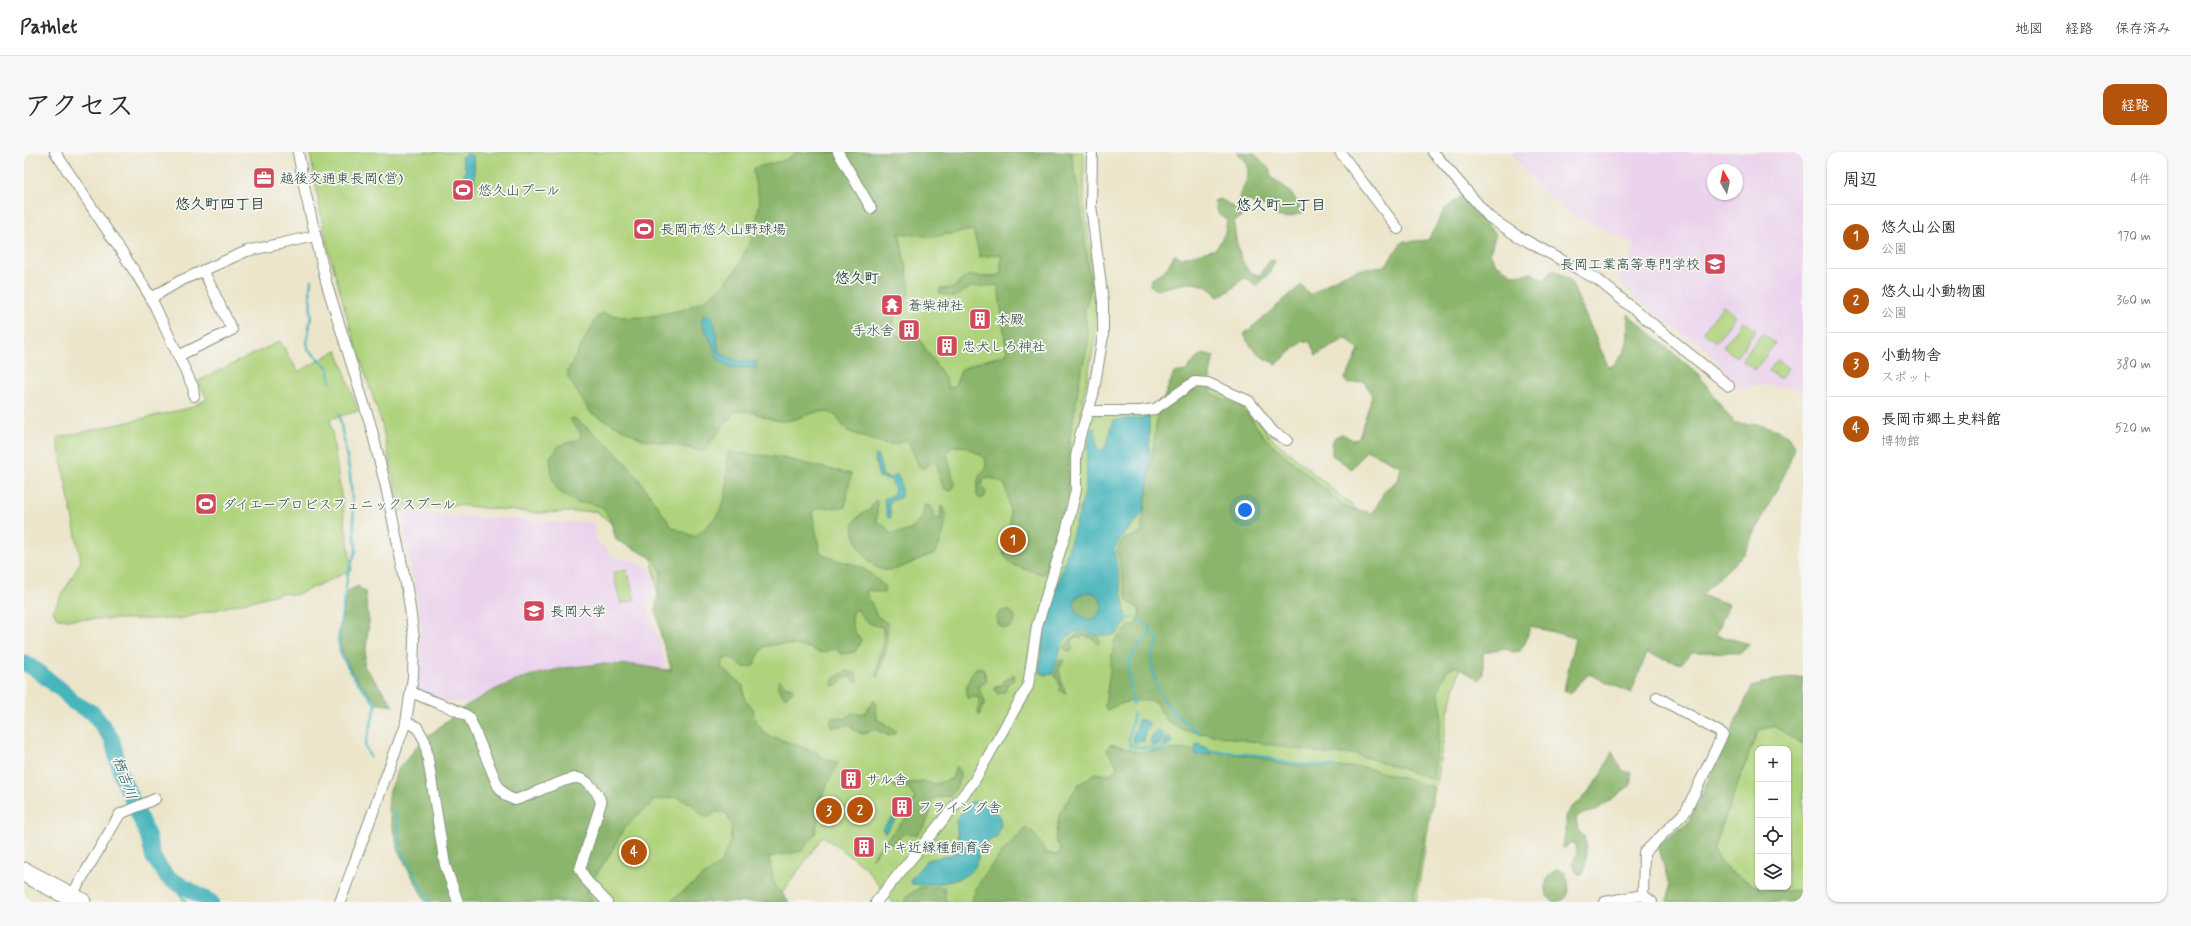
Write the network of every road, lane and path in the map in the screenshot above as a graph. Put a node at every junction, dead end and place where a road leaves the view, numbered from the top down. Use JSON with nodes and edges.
{"nodes":[{"id":1,"x":55,"y":152,"type":"edge"},
{"id":2,"x":298,"y":152,"type":"edge"},
{"id":3,"x":838,"y":152,"type":"edge"},
{"id":4,"x":1092,"y":152,"type":"edge"},
{"id":5,"x":1340,"y":152,"type":"edge"},
{"id":6,"x":1433,"y":152,"type":"edge"},
{"id":7,"x":871,"y":208,"type":"dead end"},
{"id":8,"x":1398,"y":229,"type":"dead end"},
{"id":9,"x":315,"y":236,"type":"junction"},
{"id":10,"x":203,"y":270,"type":"junction"},
{"id":11,"x":151,"y":298,"type":"junction"},
{"id":12,"x":178,"y":356,"type":"junction"},
{"id":13,"x":1729,"y":386,"type":"dead end"},
{"id":14,"x":194,"y":396,"type":"dead end"},
{"id":15,"x":1089,"y":411,"type":"junction"},
{"id":16,"x":1287,"y":440,"type":"dead end"},
{"id":17,"x":412,"y":692,"type":"junction"},
{"id":18,"x":1657,"y":697,"type":"dead end"},
{"id":19,"x":406,"y":722,"type":"junction"},
{"id":20,"x":155,"y":799,"type":"dead end"},
{"id":21,"x":24,"y":872,"type":"edge"},
{"id":22,"x":1643,"y":895,"type":"junction"},
{"id":23,"x":73,"y":900,"type":"edge"},
{"id":24,"x":340,"y":902,"type":"edge"},
{"id":25,"x":458,"y":902,"type":"edge"},
{"id":26,"x":607,"y":902,"type":"edge"},
{"id":27,"x":876,"y":902,"type":"edge"},
{"id":28,"x":1605,"y":902,"type":"edge"},
{"id":29,"x":1652,"y":902,"type":"edge"}],
"edges":[{"from":1,"to":11,"type":"street"},
{"from":2,"to":9,"type":"street"},
{"from":3,"to":7,"type":"street"},
{"from":4,"to":15,"type":"street"},
{"from":5,"to":8,"type":"street"},
{"from":6,"to":13,"type":"street"},
{"from":9,"to":10,"type":"street"},
{"from":9,"to":17,"type":"street"},
{"from":10,"to":11,"type":"street"},
{"from":10,"to":12,"type":"street"},
{"from":11,"to":12,"type":"street"},
{"from":12,"to":14,"type":"street"},
{"from":15,"to":16,"type":"street"},
{"from":15,"to":27,"type":"street"},
{"from":17,"to":19,"type":"street"},
{"from":17,"to":26,"type":"street"},
{"from":18,"to":22,"type":"street"},
{"from":19,"to":24,"type":"street"},
{"from":19,"to":25,"type":"street"},
{"from":20,"to":23,"type":"street"},
{"from":21,"to":23,"type":"highway"},
{"from":22,"to":28,"type":"street"},
{"from":22,"to":29,"type":"street"}]}
